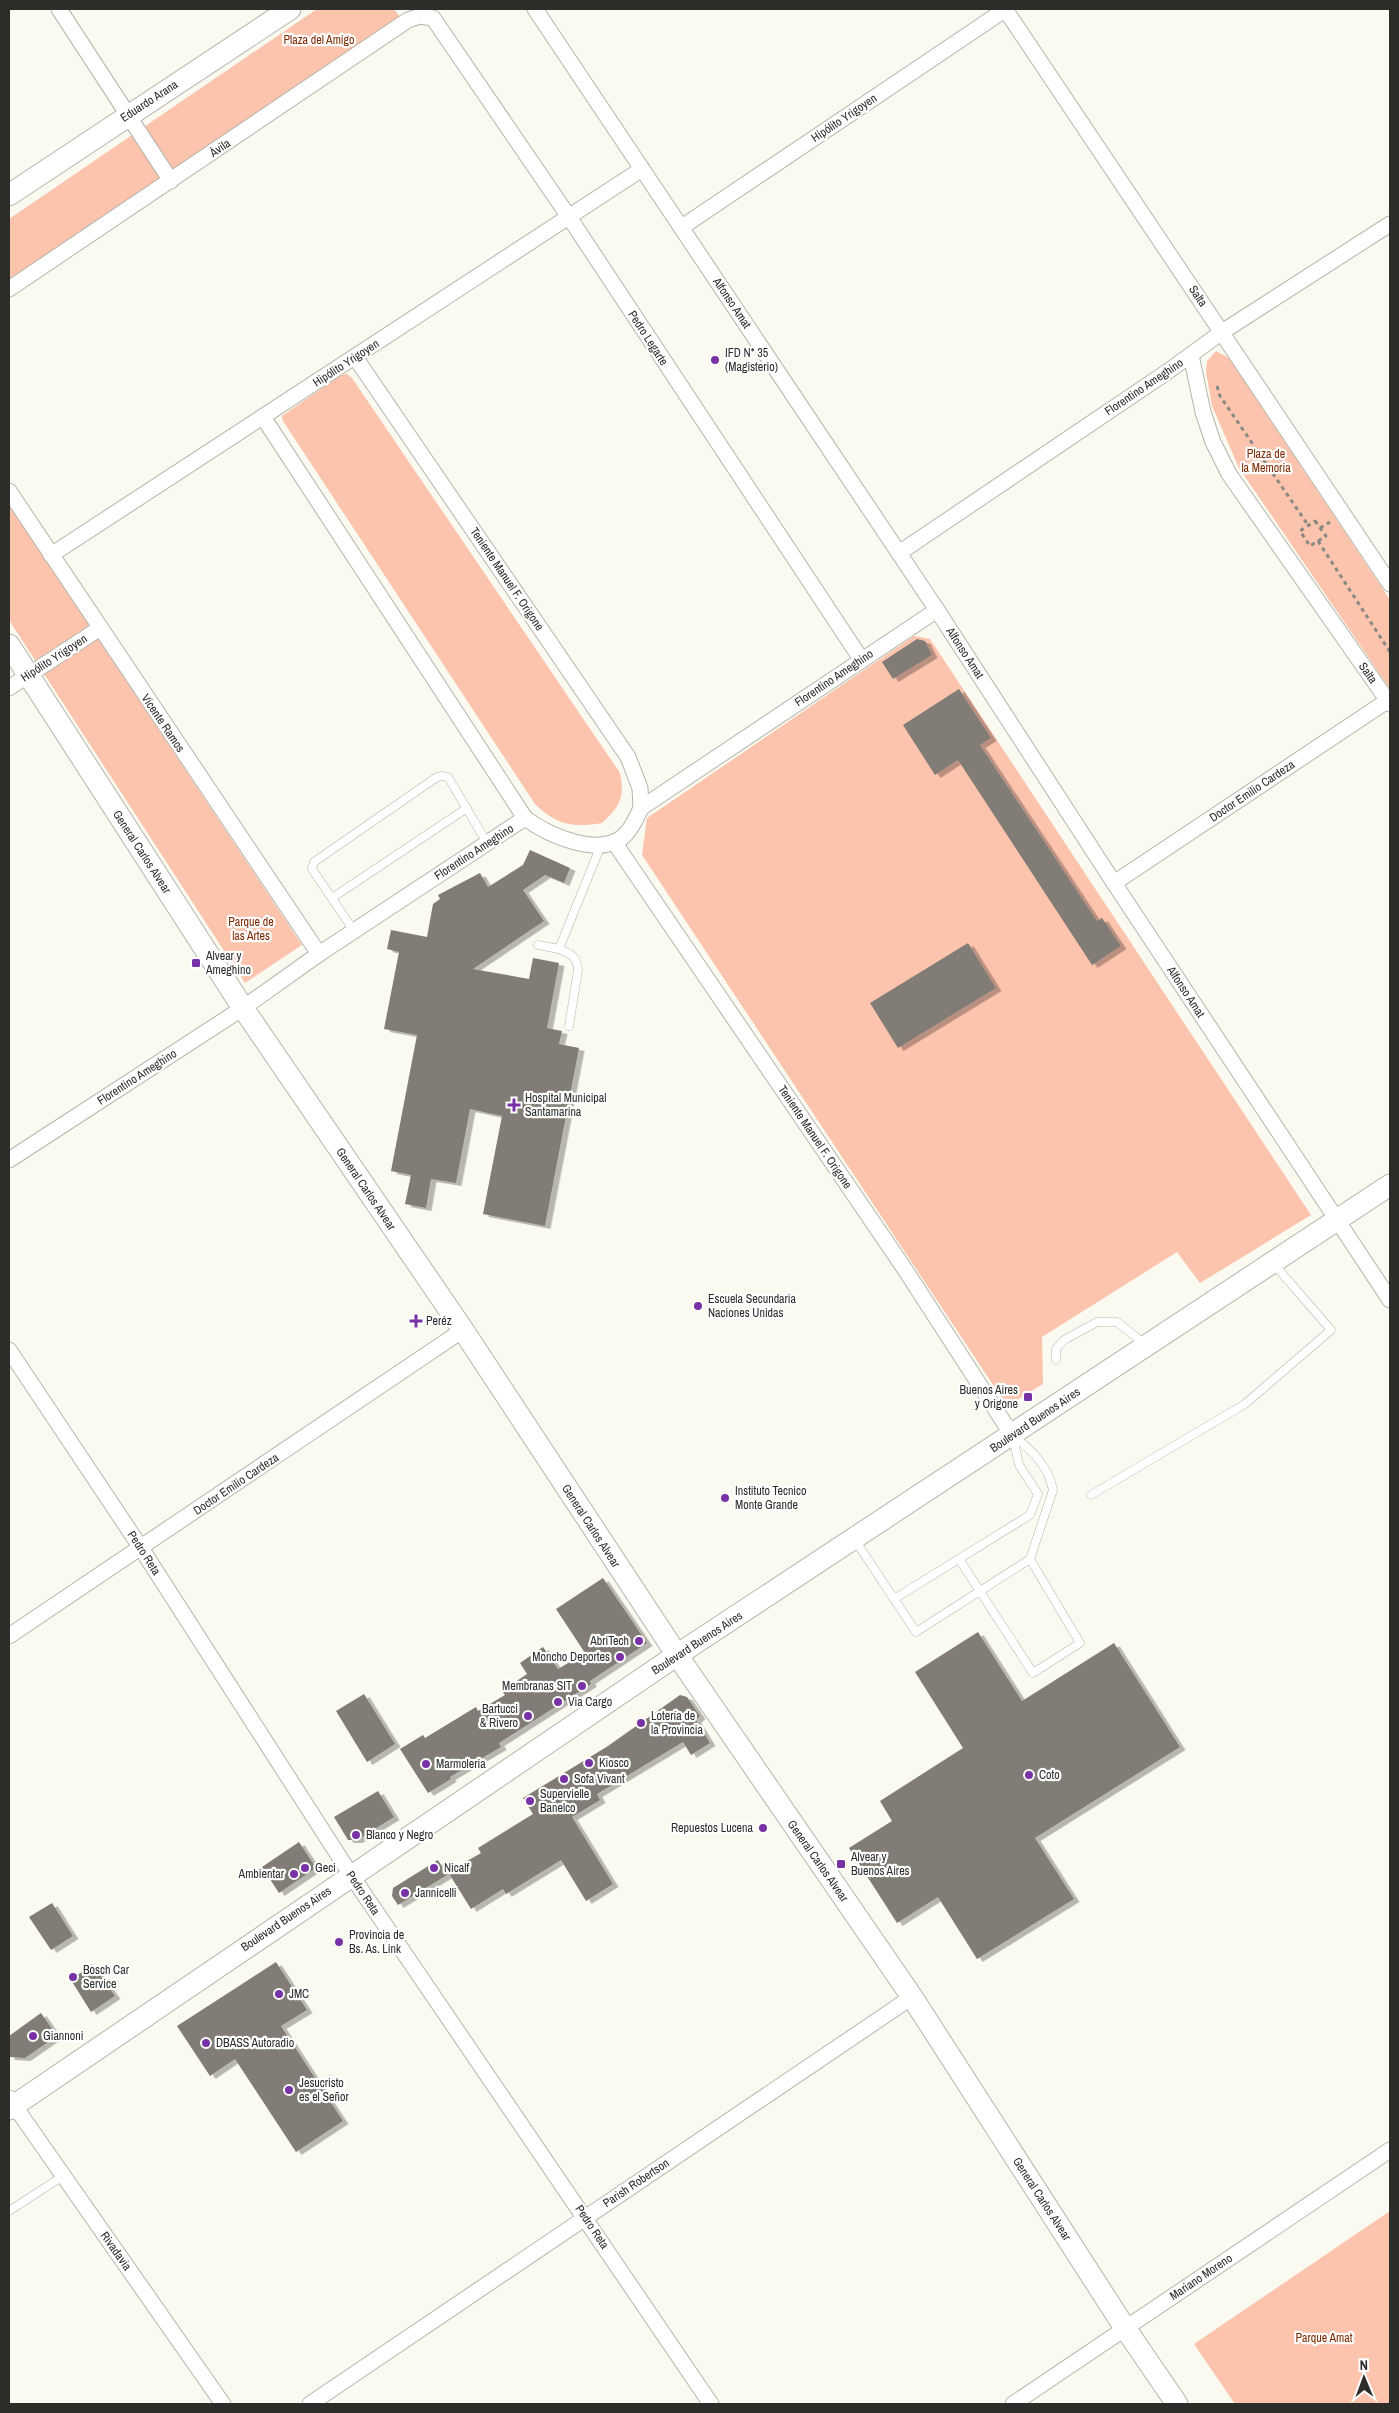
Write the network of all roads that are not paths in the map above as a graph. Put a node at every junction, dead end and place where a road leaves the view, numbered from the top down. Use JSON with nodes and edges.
{"nodes":[{"id":1,"x":59,"y":9,"type":"edge"},
{"id":2,"x":290,"y":9,"type":"edge"},
{"id":3,"x":535,"y":9,"type":"edge"},
{"id":4,"x":1005,"y":9,"type":"edge"},
{"id":5,"x":433,"y":18,"type":"joint"},
{"id":6,"x":128,"y":116,"type":"junction"},
{"id":7,"x":642,"y":169,"type":"junction"},
{"id":8,"x":171,"y":181,"type":"junction"},
{"id":9,"x":9,"y":195,"type":"edge"},
{"id":10,"x":569,"y":217,"type":"junction"},
{"id":11,"x":1390,"y":224,"type":"edge"},
{"id":12,"x":682,"y":228,"type":"junction"},
{"id":13,"x":9,"y":289,"type":"edge"},
{"id":14,"x":1222,"y":332,"type":"junction"},
{"id":15,"x":1191,"y":355,"type":"junction"},
{"id":16,"x":355,"y":357,"type":"junction"},
{"id":17,"x":263,"y":418,"type":"junction"},
{"id":18,"x":9,"y":491,"type":"edge"},
{"id":19,"x":900,"y":553,"type":"junction"},
{"id":20,"x":51,"y":556,"type":"junction"},
{"id":21,"x":1390,"y":584,"type":"edge"},
{"id":22,"x":937,"y":610,"type":"junction"},
{"id":23,"x":100,"y":628,"type":"junction"},
{"id":24,"x":9,"y":645,"type":"edge"},
{"id":25,"x":861,"y":659,"type":"junction"},
{"id":26,"x":28,"y":675,"type":"junction"},
{"id":27,"x":9,"y":688,"type":"edge"},
{"id":28,"x":1389,"y":701,"type":"edge"},
{"id":29,"x":467,"y":808,"type":"junction"},
{"id":30,"x":641,"y":808,"type":"junction"},
{"id":31,"x":526,"y":818,"type":"junction"},
{"id":32,"x":487,"y":843,"type":"junction"},
{"id":33,"x":607,"y":844,"type":"junction"},
{"id":34,"x":1114,"y":883,"type":"junction"},
{"id":35,"x":332,"y":898,"type":"junction"},
{"id":36,"x":354,"y":931,"type":"junction"},
{"id":37,"x":538,"y":945,"type":"dead end"},
{"id":38,"x":559,"y":949,"type":"junction"},
{"id":39,"x":319,"y":954,"type":"junction"},
{"id":40,"x":243,"y":1008,"type":"junction"},
{"id":41,"x":568,"y":1026,"type":"dead end"},
{"id":42,"x":9,"y":1160,"type":"edge"},
{"id":43,"x":1390,"y":1185,"type":"edge"},
{"id":44,"x":1337,"y":1222,"type":"junction"},
{"id":45,"x":1273,"y":1263,"type":"junction"},
{"id":46,"x":1390,"y":1300,"type":"edge"},
{"id":47,"x":463,"y":1330,"type":"junction"},
{"id":48,"x":1147,"y":1346,"type":"junction"},
{"id":49,"x":9,"y":1350,"type":"edge"},
{"id":50,"x":1056,"y":1360,"type":"dead end"},
{"id":51,"x":1012,"y":1435,"type":"junction"},
{"id":52,"x":1091,"y":1495,"type":"dead end"},
{"id":53,"x":854,"y":1540,"type":"junction"},
{"id":54,"x":141,"y":1548,"type":"junction"},
{"id":55,"x":1030,"y":1559,"type":"junction"},
{"id":56,"x":959,"y":1560,"type":"junction"},
{"id":57,"x":980,"y":1592,"type":"junction"},
{"id":58,"x":894,"y":1599,"type":"junction"},
{"id":59,"x":9,"y":1636,"type":"edge"},
{"id":60,"x":677,"y":1656,"type":"junction"},
{"id":61,"x":351,"y":1875,"type":"junction"},
{"id":62,"x":912,"y":1997,"type":"junction"},
{"id":63,"x":10,"y":2104,"type":"edge"},
{"id":64,"x":1390,"y":2150,"type":"edge"},
{"id":65,"x":63,"y":2176,"type":"junction"},
{"id":66,"x":9,"y":2211,"type":"edge"},
{"id":67,"x":585,"y":2218,"type":"junction"},
{"id":68,"x":1125,"y":2328,"type":"junction"},
{"id":69,"x":223,"y":2404,"type":"edge"},
{"id":70,"x":310,"y":2404,"type":"edge"},
{"id":71,"x":711,"y":2404,"type":"edge"},
{"id":72,"x":1013,"y":2404,"type":"edge"},
{"id":73,"x":1177,"y":2404,"type":"edge"}],
"edges":[{"from":1,"to":6,"type":"street"},
{"from":2,"to":6,"type":"street","name":"Eduardo Arana"},
{"from":3,"to":7,"type":"street","name":"Alfonso Amat"},
{"from":4,"to":12,"type":"street","name":"Hipólito Yrigoyen"},
{"from":4,"to":14,"type":"street","name":"Salta"},
{"from":5,"to":8,"type":"street","name":"Ávila"},
{"from":5,"to":10,"type":"street","name":"Pedro Legarte"},
{"from":6,"to":8,"type":"street"},
{"from":6,"to":9,"type":"street","name":"Eduardo Arana"},
{"from":7,"to":10,"type":"street","name":"Hipólito Yrigoyen"},
{"from":7,"to":12,"type":"street","name":"Alfonso Amat"},
{"from":8,"to":13,"type":"street","name":"Ávila"},
{"from":10,"to":16,"type":"street","name":"Hipólito Yrigoyen"},
{"from":10,"to":25,"type":"street","name":"Pedro Legarte"},
{"from":11,"to":14,"type":"street","name":"Florentino Ameghino"},
{"from":12,"to":19,"type":"street","name":"Alfonso Amat"},
{"from":14,"to":15,"type":"street","name":"Florentino Ameghino"},
{"from":14,"to":21,"type":"street","name":"Salta"},
{"from":15,"to":19,"type":"street","name":"Florentino Ameghino"},
{"from":15,"to":28,"type":"street","name":"Salta"},
{"from":16,"to":17,"type":"street","name":"Hipólito Yrigoyen"},
{"from":16,"to":30,"type":"street","name":"Teniente Manuel F. Origone"},
{"from":17,"to":20,"type":"street","name":"Hipólito Yrigoyen"},
{"from":17,"to":31,"type":"street"},
{"from":18,"to":20,"type":"street","name":"Vicente Ramos"},
{"from":19,"to":22,"type":"street","name":"Alfonso Amat"},
{"from":20,"to":23,"type":"street","name":"Vicente Ramos"},
{"from":22,"to":25,"type":"street","name":"Florentino Ameghino"},
{"from":22,"to":34,"type":"street","name":"Alfonso Amat"},
{"from":23,"to":26,"type":"street","name":"Hipólito Yrigoyen"},
{"from":23,"to":39,"type":"street","name":"Vicente Ramos"},
{"from":24,"to":26,"type":"street","name":"General Carlos Alvear"},
{"from":25,"to":30,"type":"street","name":"Florentino Ameghino"},
{"from":26,"to":27,"type":"street","name":"Hipólito Yrigoyen"},
{"from":26,"to":40,"type":"street","name":"General Carlos Alvear"},
{"from":28,"to":34,"type":"street","name":"Doctor Emilio Cardeza"},
{"from":29,"to":32,"type":"lane"},
{"from":29,"to":35,"type":"lane"},
{"from":29,"to":35,"type":"lane"},
{"from":30,"to":33,"type":"street","name":"Florentino Ameghino"},
{"from":31,"to":32,"type":"street","name":"Florentino Ameghino"},
{"from":31,"to":33,"type":"street","name":"Florentino Ameghino"},
{"from":32,"to":36,"type":"street","name":"Florentino Ameghino"},
{"from":33,"to":38,"type":"lane"},
{"from":33,"to":51,"type":"street","name":"Teniente Manuel F. Origone"},
{"from":34,"to":44,"type":"street","name":"Alfonso Amat"},
{"from":35,"to":36,"type":"lane"},
{"from":36,"to":39,"type":"street","name":"Florentino Ameghino"},
{"from":37,"to":38,"type":"lane"},
{"from":38,"to":41,"type":"lane"},
{"from":39,"to":40,"type":"street","name":"Florentino Ameghino"},
{"from":40,"to":42,"type":"street","name":"Florentino Ameghino"},
{"from":40,"to":47,"type":"street","name":"General Carlos Alvear"},
{"from":43,"to":44,"type":"street","name":"Boulevard Buenos Aires"},
{"from":44,"to":45,"type":"street","name":"Boulevard Buenos Aires"},
{"from":44,"to":46,"type":"street","name":"Alfonso Amat"},
{"from":45,"to":48,"type":"street","name":"Boulevard Buenos Aires"},
{"from":45,"to":52,"type":"lane"},
{"from":47,"to":54,"type":"street","name":"Doctor Emilio Cardeza"},
{"from":47,"to":60,"type":"street","name":"General Carlos Alvear"},
{"from":48,"to":50,"type":"lane"},
{"from":48,"to":51,"type":"street","name":"Boulevard Buenos Aires"},
{"from":49,"to":54,"type":"street","name":"Pedro Reta"},
{"from":51,"to":53,"type":"street","name":"Boulevard Buenos Aires"},
{"from":51,"to":55,"type":"lane"},
{"from":51,"to":56,"type":"lane"},
{"from":53,"to":58,"type":"lane"},
{"from":53,"to":60,"type":"street","name":"Boulevard Buenos Aires"},
{"from":54,"to":59,"type":"street","name":"Doctor Emilio Cardeza"},
{"from":54,"to":61,"type":"street","name":"Pedro Reta"},
{"from":55,"to":57,"type":"lane"},
{"from":55,"to":57,"type":"lane"},
{"from":56,"to":57,"type":"lane"},
{"from":56,"to":58,"type":"lane"},
{"from":57,"to":58,"type":"lane"},
{"from":60,"to":61,"type":"street","name":"Boulevard Buenos Aires"},
{"from":60,"to":62,"type":"street","name":"General Carlos Alvear"},
{"from":61,"to":63,"type":"street","name":"Boulevard Buenos Aires"},
{"from":61,"to":67,"type":"street","name":"Pedro Reta"},
{"from":62,"to":67,"type":"street","name":"Parish Robertson"},
{"from":62,"to":68,"type":"street","name":"General Carlos Alvear"},
{"from":63,"to":65,"type":"street","name":"Rivadavia"},
{"from":64,"to":68,"type":"street","name":"Mariano Moreno"},
{"from":65,"to":66,"type":"lane"},
{"from":65,"to":69,"type":"street","name":"Rivadavia"},
{"from":67,"to":70,"type":"street","name":"Parish Robertson"},
{"from":67,"to":71,"type":"street","name":"Pedro Reta"},
{"from":68,"to":72,"type":"street","name":"Mariano Moreno"},
{"from":68,"to":73,"type":"street","name":"General Carlos Alvear"}]}
